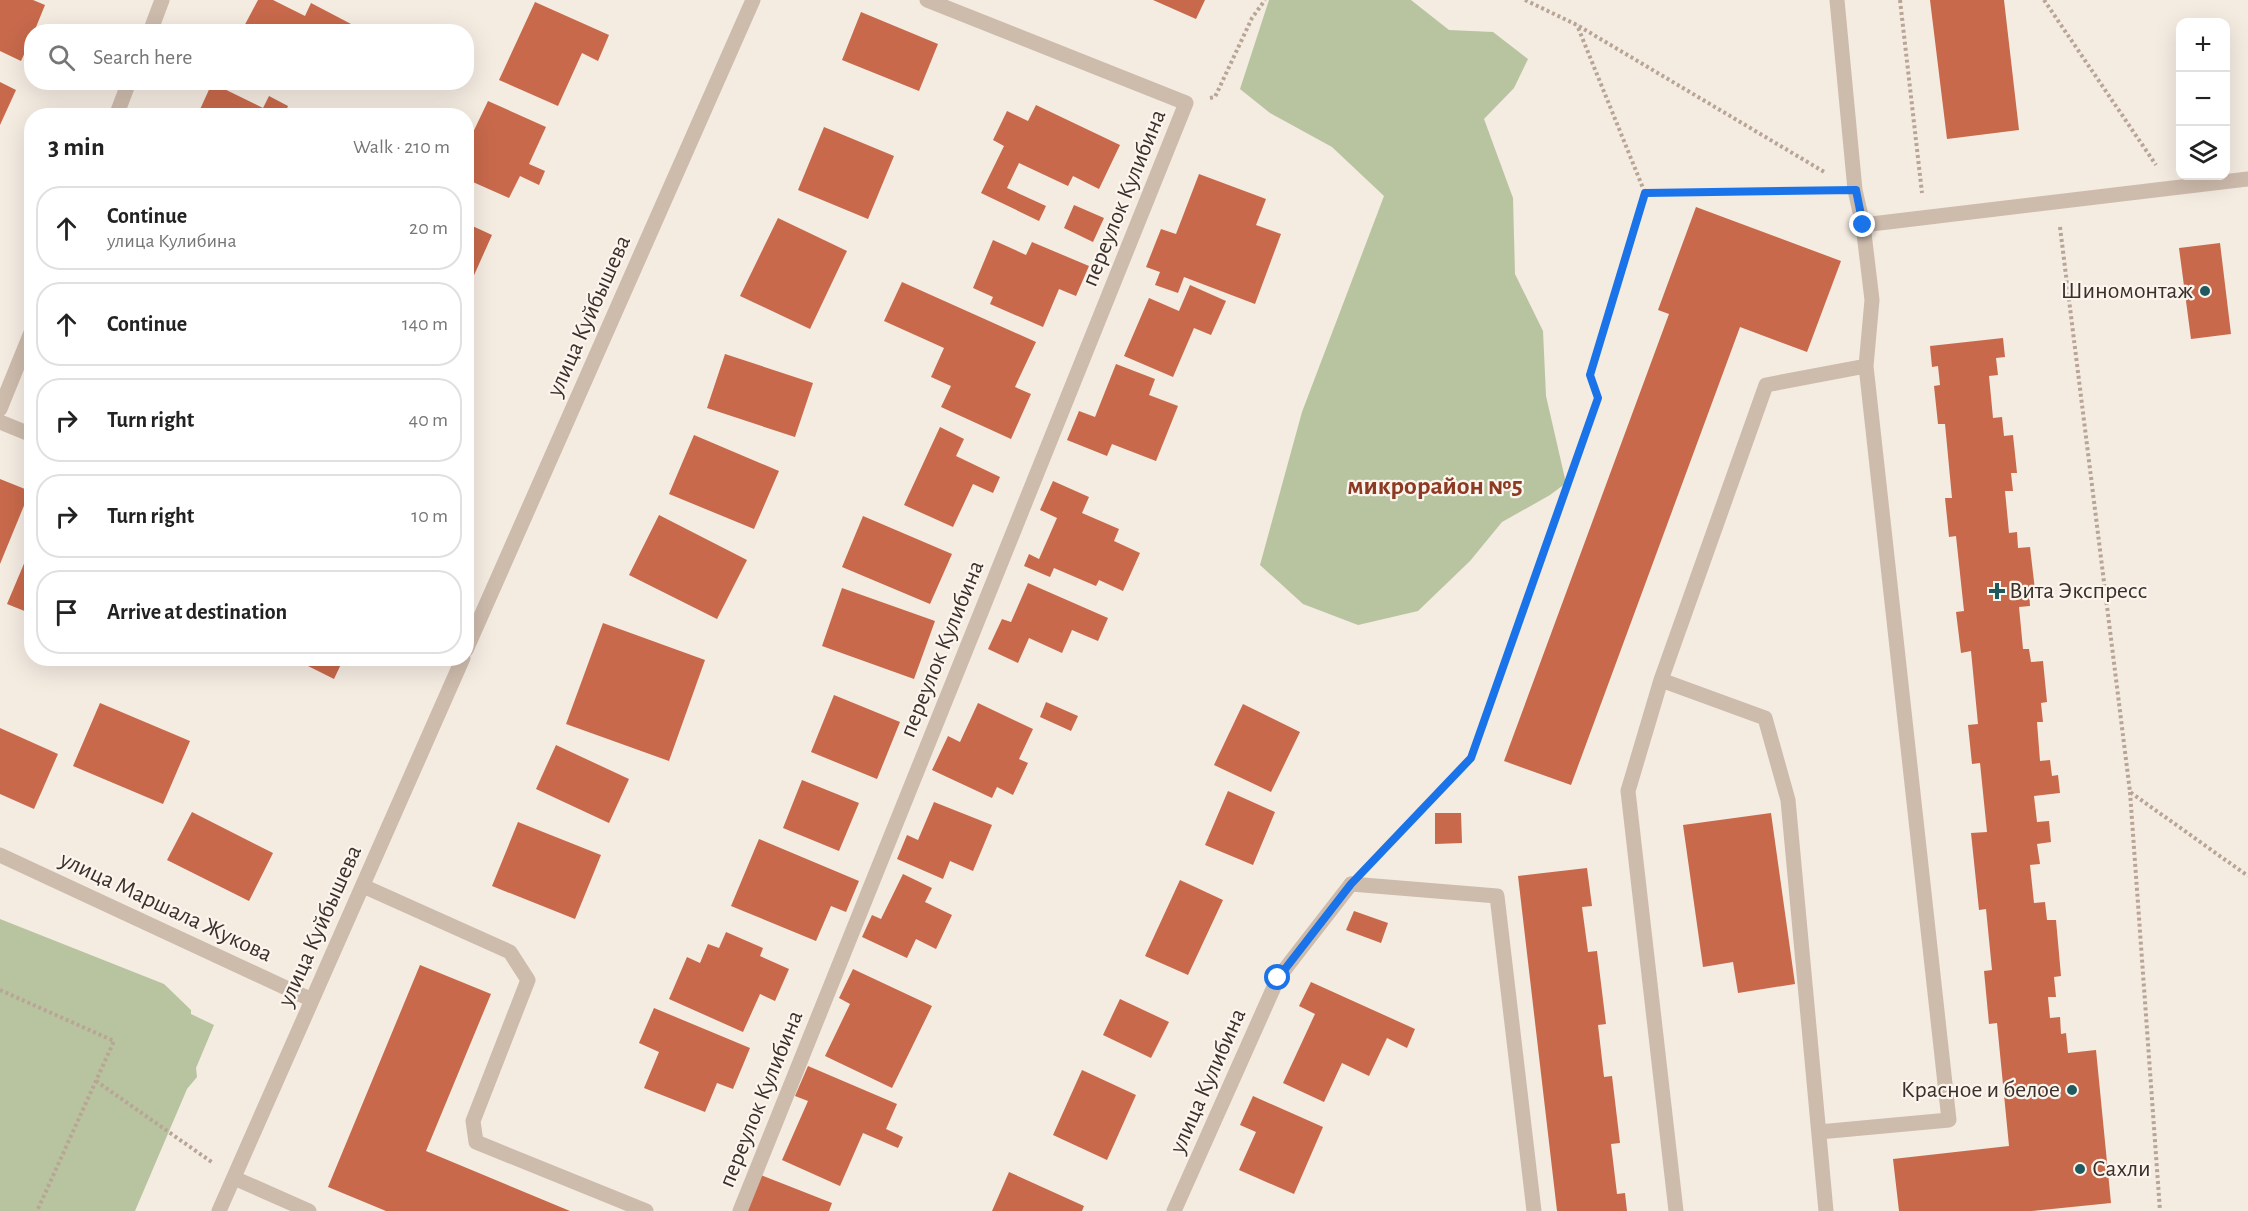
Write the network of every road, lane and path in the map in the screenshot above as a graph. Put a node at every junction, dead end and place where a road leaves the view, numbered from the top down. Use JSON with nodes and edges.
{"nodes":[{"id":1,"x":162,"y":0,"type":"edge"},
{"id":2,"x":753,"y":0,"type":"edge"},
{"id":3,"x":927,"y":0,"type":"edge"},
{"id":4,"x":1265,"y":0,"type":"edge"},
{"id":5,"x":1526,"y":0,"type":"edge"},
{"id":6,"x":1837,"y":0,"type":"edge"},
{"id":7,"x":1900,"y":0,"type":"edge"},
{"id":8,"x":2044,"y":0,"type":"edge"},
{"id":9,"x":153,"y":24,"type":"edge"},
{"id":10,"x":1577,"y":25,"type":"junction"},
{"id":11,"x":126,"y":90,"type":"edge"},
{"id":12,"x":1186,"y":103,"type":"junction"},
{"id":13,"x":119,"y":108,"type":"edge"},
{"id":14,"x":2248,"y":179,"type":"edge"},
{"id":15,"x":2172,"y":188,"type":"junction"},
{"id":16,"x":1856,"y":190,"type":"junction"},
{"id":17,"x":1645,"y":193,"type":"junction"},
{"id":18,"x":2057,"y":202,"type":"junction"},
{"id":19,"x":1924,"y":218,"type":"junction"},
{"id":20,"x":1863,"y":225,"type":"junction"},
{"id":21,"x":24,"y":350,"type":"edge"},
{"id":22,"x":1866,"y":366,"type":"junction"},
{"id":23,"x":0,"y":409,"type":"edge"},
{"id":24,"x":0,"y":422,"type":"edge"},
{"id":25,"x":24,"y":432,"type":"edge"},
{"id":26,"x":474,"y":619,"type":"edge"},
{"id":27,"x":459,"y":666,"type":"edge"},
{"id":28,"x":1661,"y":680,"type":"junction"},
{"id":29,"x":2130,"y":792,"type":"junction"},
{"id":30,"x":0,"y":855,"type":"edge"},
{"id":31,"x":2248,"y":876,"type":"edge"},
{"id":32,"x":1351,"y":884,"type":"junction"},
{"id":33,"x":363,"y":886,"type":"junction"},
{"id":34,"x":0,"y":990,"type":"edge"},
{"id":35,"x":312,"y":1000,"type":"junction"},
{"id":36,"x":96,"y":1081,"type":"junction"},
{"id":37,"x":1819,"y":1132,"type":"junction"},
{"id":38,"x":234,"y":1178,"type":"junction"},
{"id":39,"x":37,"y":1211,"type":"edge"},
{"id":40,"x":219,"y":1211,"type":"edge"},
{"id":41,"x":309,"y":1211,"type":"edge"},
{"id":42,"x":646,"y":1211,"type":"edge"},
{"id":43,"x":740,"y":1211,"type":"edge"},
{"id":44,"x":1174,"y":1211,"type":"edge"},
{"id":45,"x":1534,"y":1211,"type":"edge"},
{"id":46,"x":1676,"y":1211,"type":"edge"},
{"id":47,"x":1826,"y":1211,"type":"edge"},
{"id":48,"x":2160,"y":1211,"type":"edge"}],
"edges":[{"from":1,"to":9,"type":"street"},
{"from":2,"to":26,"type":"street","name":"улица Куйбышева"},
{"from":3,"to":12,"type":"street"},
{"from":4,"to":12,"type":"path"},
{"from":5,"to":10,"type":"path"},
{"from":6,"to":16,"type":"street"},
{"from":7,"to":19,"type":"path"},
{"from":8,"to":15,"type":"path"},
{"from":10,"to":16,"type":"path"},
{"from":10,"to":17,"type":"path"},
{"from":11,"to":13,"type":"street"},
{"from":12,"to":43,"type":"street","name":"переулок Кулибина"},
{"from":14,"to":15,"type":"street"},
{"from":15,"to":18,"type":"street"},
{"from":16,"to":17,"type":"path"},
{"from":16,"to":20,"type":"street"},
{"from":17,"to":32,"type":"path"},
{"from":18,"to":19,"type":"street"},
{"from":18,"to":29,"type":"path"},
{"from":19,"to":20,"type":"street"},
{"from":20,"to":22,"type":"street"},
{"from":21,"to":23,"type":"street"},
{"from":22,"to":28,"type":"street"},
{"from":22,"to":37,"type":"street"},
{"from":24,"to":25,"type":"street"},
{"from":27,"to":33,"type":"street","name":"улица Куйбышева"},
{"from":28,"to":37,"type":"street"},
{"from":28,"to":46,"type":"street"},
{"from":29,"to":31,"type":"path"},
{"from":29,"to":48,"type":"path"},
{"from":30,"to":35,"type":"street","name":"улица Маршала Жукова"},
{"from":32,"to":44,"type":"street","name":"улица Кулибина"},
{"from":32,"to":45,"type":"street"},
{"from":33,"to":35,"type":"street","name":"улица Куйбышева"},
{"from":33,"to":42,"type":"street"},
{"from":34,"to":36,"type":"path"},
{"from":35,"to":38,"type":"street","name":"улица Куйбышева"},
{"from":36,"to":38,"type":"path"},
{"from":36,"to":39,"type":"path"},
{"from":37,"to":47,"type":"street"},
{"from":38,"to":40,"type":"street","name":"улица Куйбышева"},
{"from":38,"to":41,"type":"street"}]}
